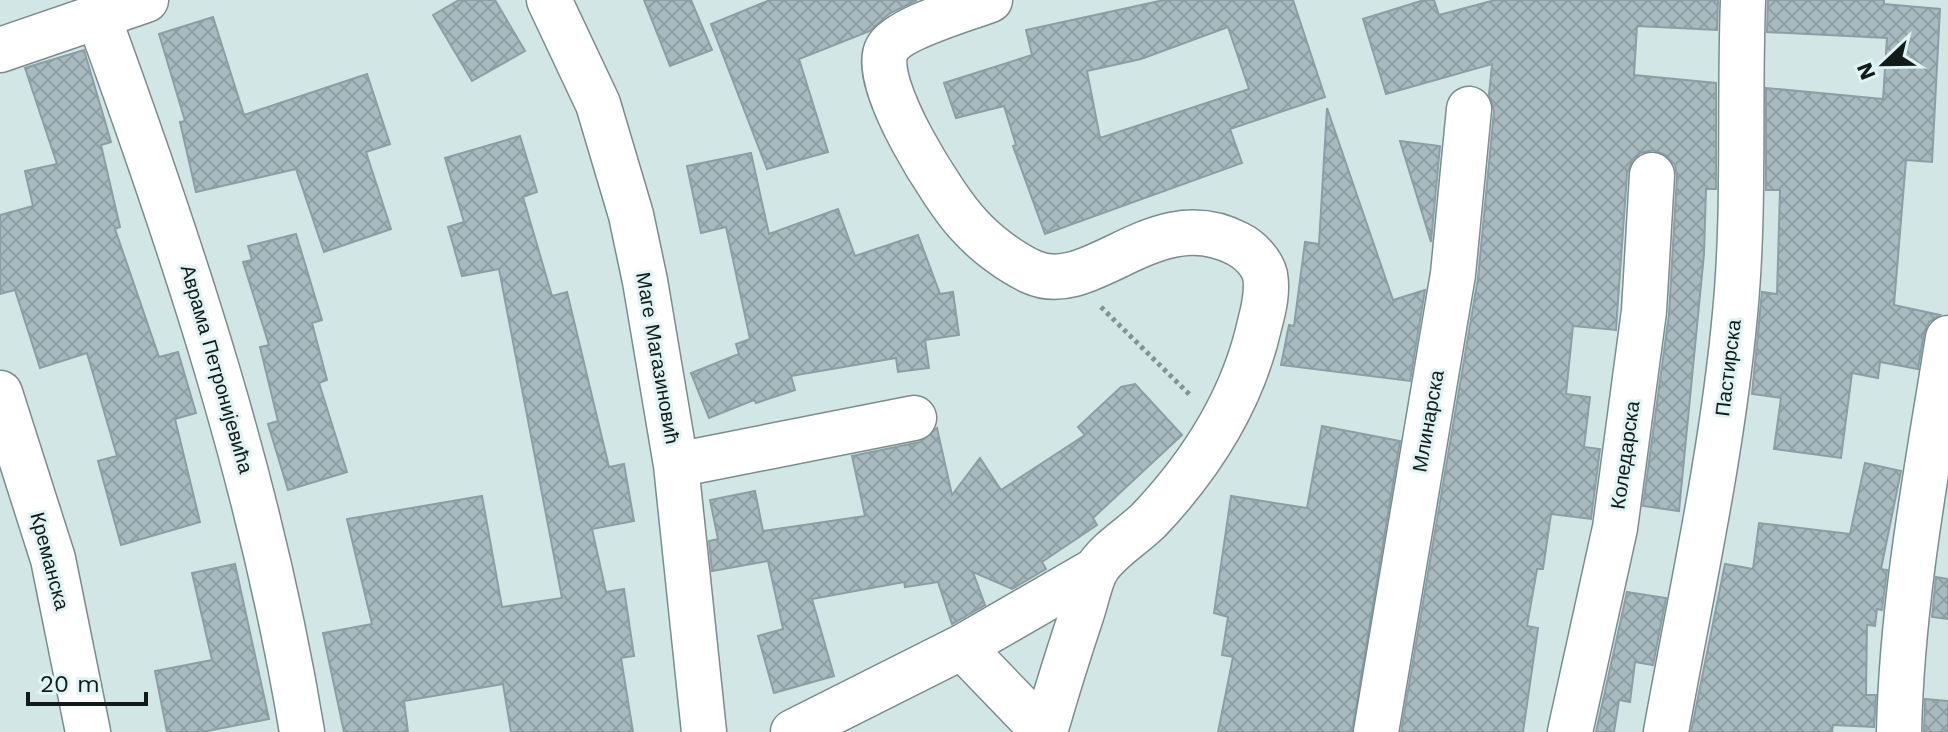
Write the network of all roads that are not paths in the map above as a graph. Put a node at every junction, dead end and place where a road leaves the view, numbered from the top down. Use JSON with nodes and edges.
{"nodes":[{"id":1,"x":146,"y":0,"type":"edge"},
{"id":2,"x":549,"y":0,"type":"edge"},
{"id":3,"x":990,"y":0,"type":"edge"},
{"id":4,"x":1743,"y":0,"type":"edge"},
{"id":5,"x":98,"y":16,"type":"junction"},
{"id":6,"x":0,"y":50,"type":"edge"},
{"id":7,"x":1469,"y":109,"type":"dead end"},
{"id":8,"x":1652,"y":175,"type":"dead end"},
{"id":9,"x":1948,"y":338,"type":"edge"},
{"id":10,"x":0,"y":393,"type":"edge"},
{"id":11,"x":914,"y":418,"type":"dead end"},
{"id":12,"x":676,"y":465,"type":"junction"},
{"id":13,"x":1097,"y":569,"type":"junction"},
{"id":14,"x":962,"y":647,"type":"junction"},
{"id":15,"x":88,"y":732,"type":"edge"},
{"id":16,"x":302,"y":732,"type":"edge"},
{"id":17,"x":704,"y":732,"type":"edge"},
{"id":18,"x":793,"y":732,"type":"edge"},
{"id":19,"x":1045,"y":732,"type":"edge"},
{"id":20,"x":1376,"y":732,"type":"edge"},
{"id":21,"x":1570,"y":732,"type":"edge"},
{"id":22,"x":1666,"y":732,"type":"edge"},
{"id":23,"x":1899,"y":732,"type":"edge"}],
"edges":[{"from":1,"to":5,"type":"street"},
{"from":2,"to":12,"type":"street","name":"Маге Магазиновић"},
{"from":3,"to":13,"type":"street"},
{"from":4,"to":22,"type":"street","name":"Пастирска"},
{"from":5,"to":6,"type":"street"},
{"from":5,"to":16,"type":"street","name":"Аврама Петронијевића"},
{"from":7,"to":20,"type":"street","name":"Млинарска"},
{"from":8,"to":21,"type":"street","name":"Коледарска"},
{"from":9,"to":23,"type":"street"},
{"from":10,"to":15,"type":"street","name":"Креманска"},
{"from":11,"to":12,"type":"street"},
{"from":12,"to":17,"type":"street","name":"Маге Магазиновић"},
{"from":13,"to":14,"type":"street"},
{"from":13,"to":19,"type":"street"},
{"from":14,"to":18,"type":"street"},
{"from":14,"to":19,"type":"street"}]}
